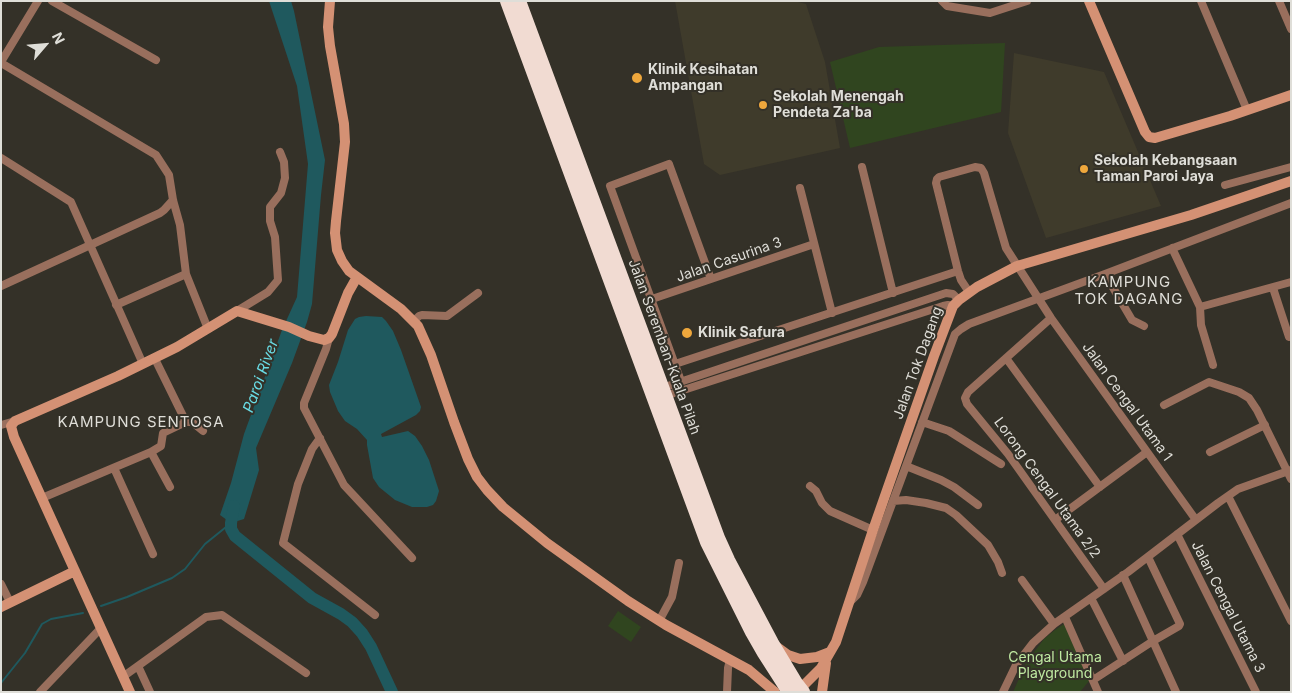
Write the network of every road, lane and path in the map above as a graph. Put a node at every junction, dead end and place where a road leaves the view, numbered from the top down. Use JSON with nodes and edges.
{"nodes":[{"id":1,"x":38,"y":1,"type":"edge"},
{"id":2,"x":52,"y":1,"type":"edge"},
{"id":3,"x":330,"y":1,"type":"edge"},
{"id":4,"x":506,"y":1,"type":"edge"},
{"id":5,"x":519,"y":1,"type":"edge"},
{"id":6,"x":1027,"y":1,"type":"edge"},
{"id":7,"x":1089,"y":1,"type":"edge"},
{"id":8,"x":1201,"y":1,"type":"edge"},
{"id":9,"x":1279,"y":1,"type":"edge"},
{"id":10,"x":942,"y":2,"type":"edge"},
{"id":11,"x":1015,"y":3,"type":"edge"},
{"id":12,"x":1291,"y":28,"type":"edge"},
{"id":13,"x":156,"y":60,"type":"dead end"},
{"id":14,"x":1,"y":63,"type":"edge"},
{"id":15,"x":1291,"y":95,"type":"edge"},
{"id":16,"x":1247,"y":110,"type":"junction"},
{"id":17,"x":280,"y":152,"type":"dead end"},
{"id":18,"x":1,"y":158,"type":"edge"},
{"id":19,"x":862,"y":167,"type":"dead end"},
{"id":20,"x":1290,"y":168,"type":"edge"},
{"id":21,"x":1291,"y":181,"type":"edge"},
{"id":22,"x":1225,"y":186,"type":"dead end"},
{"id":23,"x":800,"y":188,"type":"dead end"},
{"id":24,"x":173,"y":200,"type":"junction"},
{"id":25,"x":1291,"y":203,"type":"edge"},
{"id":26,"x":90,"y":244,"type":"junction"},
{"id":27,"x":814,"y":244,"type":"junction"},
{"id":28,"x":1172,"y":248,"type":"junction"},
{"id":29,"x":1018,"y":266,"type":"junction"},
{"id":30,"x":958,"y":272,"type":"junction"},
{"id":31,"x":186,"y":274,"type":"junction"},
{"id":32,"x":1106,"y":274,"type":"junction"},
{"id":33,"x":357,"y":276,"type":"junction"},
{"id":34,"x":710,"y":279,"type":"junction"},
{"id":35,"x":1291,"y":282,"type":"edge"},
{"id":36,"x":1,"y":286,"type":"edge"},
{"id":37,"x":1273,"y":288,"type":"junction"},
{"id":38,"x":969,"y":292,"type":"junction"},
{"id":39,"x":478,"y":293,"type":"dead end"},
{"id":40,"x":892,"y":293,"type":"junction"},
{"id":41,"x":1039,"y":298,"type":"junction"},
{"id":42,"x":652,"y":299,"type":"junction"},
{"id":43,"x":956,"y":303,"type":"junction"},
{"id":44,"x":116,"y":305,"type":"junction"},
{"id":45,"x":1200,"y":307,"type":"junction"},
{"id":46,"x":237,"y":311,"type":"junction"},
{"id":47,"x":832,"y":313,"type":"junction"},
{"id":48,"x":1052,"y":318,"type":"junction"},
{"id":49,"x":414,"y":321,"type":"junction"},
{"id":50,"x":1144,"y":326,"type":"dead end"},
{"id":51,"x":208,"y":329,"type":"junction"},
{"id":52,"x":1289,"y":337,"type":"dead end"},
{"id":53,"x":329,"y":338,"type":"junction"},
{"id":54,"x":1006,"y":358,"type":"junction"},
{"id":55,"x":155,"y":359,"type":"junction"},
{"id":56,"x":143,"y":364,"type":"junction"},
{"id":57,"x":674,"y":364,"type":"junction"},
{"id":58,"x":1213,"y":365,"type":"dead end"},
{"id":59,"x":681,"y":381,"type":"junction"},
{"id":60,"x":663,"y":392,"type":"junction"},
{"id":61,"x":1164,"y":405,"type":"dead end"},
{"id":62,"x":14,"y":420,"type":"junction"},
{"id":63,"x":186,"y":422,"type":"junction"},
{"id":64,"x":922,"y":422,"type":"junction"},
{"id":65,"x":1,"y":425,"type":"edge"},
{"id":66,"x":1264,"y":425,"type":"junction"},
{"id":67,"x":203,"y":431,"type":"dead end"},
{"id":68,"x":320,"y":438,"type":"junction"},
{"id":69,"x":151,"y":452,"type":"junction"},
{"id":70,"x":1147,"y":452,"type":"junction"},
{"id":71,"x":1210,"y":452,"type":"dead end"},
{"id":72,"x":1001,"y":464,"type":"dead end"},
{"id":73,"x":906,"y":466,"type":"junction"},
{"id":74,"x":114,"y":468,"type":"junction"},
{"id":75,"x":1290,"y":474,"type":"edge"},
{"id":76,"x":810,"y":486,"type":"dead end"},
{"id":77,"x":170,"y":487,"type":"dead end"},
{"id":78,"x":1100,"y":487,"type":"junction"},
{"id":79,"x":1228,"y":496,"type":"junction"},
{"id":80,"x":42,"y":498,"type":"junction"},
{"id":81,"x":893,"y":501,"type":"junction"},
{"id":82,"x":978,"y":505,"type":"dead end"},
{"id":83,"x":1055,"y":520,"type":"junction"},
{"id":84,"x":1196,"y":520,"type":"junction"},
{"id":85,"x":873,"y":530,"type":"junction"},
{"id":86,"x":1177,"y":534,"type":"junction"},
{"id":87,"x":153,"y":554,"type":"dead end"},
{"id":88,"x":1148,"y":556,"type":"junction"},
{"id":89,"x":412,"y":558,"type":"dead end"},
{"id":90,"x":679,"y":563,"type":"dead end"},
{"id":91,"x":74,"y":571,"type":"junction"},
{"id":92,"x":1002,"y":573,"type":"dead end"},
{"id":93,"x":1123,"y":575,"type":"junction"},
{"id":94,"x":1022,"y":580,"type":"dead end"},
{"id":95,"x":1,"y":584,"type":"edge"},
{"id":96,"x":1104,"y":589,"type":"junction"},
{"id":97,"x":1091,"y":598,"type":"junction"},
{"id":98,"x":849,"y":604,"type":"junction"},
{"id":99,"x":6,"y":605,"type":"edge"},
{"id":100,"x":375,"y":615,"type":"dead end"},
{"id":101,"x":1064,"y":617,"type":"junction"},
{"id":102,"x":659,"y":621,"type":"junction"},
{"id":103,"x":1291,"y":621,"type":"edge"},
{"id":104,"x":1054,"y":624,"type":"junction"},
{"id":105,"x":102,"y":628,"type":"junction"},
{"id":106,"x":1153,"y":641,"type":"junction"},
{"id":107,"x":772,"y":643,"type":"junction"},
{"id":108,"x":828,"y":655,"type":"junction"},
{"id":109,"x":730,"y":660,"type":"junction"},
{"id":110,"x":1123,"y":661,"type":"junction"},
{"id":111,"x":138,"y":666,"type":"junction"},
{"id":112,"x":306,"y":673,"type":"dead end"},
{"id":113,"x":124,"y":676,"type":"junction"},
{"id":114,"x":1093,"y":680,"type":"junction"},
{"id":115,"x":795,"y":690,"type":"edge"},
{"id":116,"x":40,"y":692,"type":"edge"},
{"id":117,"x":130,"y":692,"type":"edge"},
{"id":118,"x":150,"y":692,"type":"edge"},
{"id":119,"x":727,"y":692,"type":"edge"},
{"id":120,"x":775,"y":692,"type":"edge"},
{"id":121,"x":822,"y":692,"type":"edge"},
{"id":122,"x":1003,"y":692,"type":"edge"},
{"id":123,"x":1098,"y":692,"type":"edge"},
{"id":124,"x":1176,"y":692,"type":"edge"},
{"id":125,"x":1256,"y":692,"type":"edge"}],
"edges":[{"from":1,"to":14,"type":"street"},
{"from":2,"to":13,"type":"street"},
{"from":3,"to":33,"type":"street"},
{"from":4,"to":115,"type":"highway","name":"Jalan Seremban-Kuala Pilah"},
{"from":5,"to":60,"type":"highway","name":"Jalan Seremban-Kuala Pilah"},
{"from":6,"to":11,"type":"street"},
{"from":7,"to":16,"type":"street"},
{"from":8,"to":16,"type":"street"},
{"from":9,"to":12,"type":"street"},
{"from":10,"to":11,"type":"street"},
{"from":14,"to":24,"type":"street"},
{"from":15,"to":16,"type":"street"},
{"from":17,"to":46,"type":"street"},
{"from":18,"to":26,"type":"street"},
{"from":19,"to":40,"type":"street"},
{"from":20,"to":22,"type":"street"},
{"from":21,"to":29,"type":"street","name":"Jalan Tok Dagang"},
{"from":23,"to":27,"type":"street"},
{"from":24,"to":26,"type":"street"},
{"from":24,"to":31,"type":"street"},
{"from":25,"to":28,"type":"street"},
{"from":26,"to":36,"type":"street"},
{"from":26,"to":44,"type":"street"},
{"from":27,"to":34,"type":"street","name":"Jalan Casurina 3"},
{"from":27,"to":47,"type":"street"},
{"from":28,"to":32,"type":"street"},
{"from":28,"to":45,"type":"street"},
{"from":29,"to":30,"type":"street","name":"Jalan Cengal Utama 1"},
{"from":29,"to":38,"type":"street","name":"Jalan Tok Dagang"},
{"from":29,"to":41,"type":"street","name":"Jalan Cengal Utama 1"},
{"from":30,"to":38,"type":"street","name":"Jalan Cengal Utama 1"},
{"from":30,"to":40,"type":"street"},
{"from":31,"to":44,"type":"street"},
{"from":31,"to":51,"type":"street"},
{"from":32,"to":41,"type":"street"},
{"from":32,"to":50,"type":"street"},
{"from":33,"to":49,"type":"street"},
{"from":33,"to":53,"type":"street"},
{"from":34,"to":42,"type":"street","name":"Jalan Casurina 3"},
{"from":34,"to":42,"type":"street"},
{"from":35,"to":37,"type":"street"},
{"from":37,"to":45,"type":"street"},
{"from":37,"to":52,"type":"street"},
{"from":38,"to":43,"type":"street","name":"Jalan Tok Dagang"},
{"from":39,"to":49,"type":"street"},
{"from":40,"to":47,"type":"street"},
{"from":41,"to":48,"type":"street","name":"Jalan Cengal Utama 1"},
{"from":41,"to":64,"type":"street"},
{"from":42,"to":57,"type":"street"},
{"from":43,"to":59,"type":"street"},
{"from":43,"to":60,"type":"street"},
{"from":43,"to":85,"type":"street","name":"Jalan Tok Dagang"},
{"from":44,"to":56,"type":"street"},
{"from":45,"to":58,"type":"street"},
{"from":46,"to":51,"type":"street"},
{"from":46,"to":53,"type":"street"},
{"from":47,"to":57,"type":"street"},
{"from":48,"to":54,"type":"street"},
{"from":48,"to":70,"type":"street","name":"Jalan Cengal Utama 1"},
{"from":49,"to":102,"type":"street"},
{"from":51,"to":55,"type":"street"},
{"from":53,"to":68,"type":"street"},
{"from":54,"to":78,"type":"street"},
{"from":54,"to":83,"type":"street","name":"Lorong Cengal Utama 2/2"},
{"from":55,"to":56,"type":"street"},
{"from":55,"to":63,"type":"street"},
{"from":56,"to":62,"type":"street"},
{"from":57,"to":59,"type":"street"},
{"from":59,"to":60,"type":"street"},
{"from":60,"to":107,"type":"highway","name":"Jalan Seremban-Kuala Pilah"},
{"from":61,"to":66,"type":"street"},
{"from":62,"to":65,"type":"street"},
{"from":62,"to":80,"type":"street"},
{"from":63,"to":67,"type":"street"},
{"from":63,"to":69,"type":"street"},
{"from":64,"to":72,"type":"street"},
{"from":64,"to":73,"type":"street"},
{"from":66,"to":71,"type":"street"},
{"from":66,"to":75,"type":"street"},
{"from":68,"to":89,"type":"street"},
{"from":68,"to":100,"type":"street"},
{"from":69,"to":74,"type":"street"},
{"from":69,"to":77,"type":"street"},
{"from":70,"to":78,"type":"street"},
{"from":70,"to":84,"type":"street","name":"Jalan Cengal Utama 1"},
{"from":73,"to":81,"type":"street"},
{"from":73,"to":82,"type":"street"},
{"from":74,"to":80,"type":"street"},
{"from":74,"to":87,"type":"street"},
{"from":75,"to":79,"type":"street"},
{"from":76,"to":85,"type":"street"},
{"from":78,"to":83,"type":"street"},
{"from":79,"to":84,"type":"street"},
{"from":79,"to":103,"type":"street"},
{"from":80,"to":91,"type":"street"},
{"from":81,"to":92,"type":"street"},
{"from":81,"to":98,"type":"street"},
{"from":83,"to":96,"type":"street","name":"Lorong Cengal Utama 2/2"},
{"from":84,"to":86,"type":"street"},
{"from":85,"to":98,"type":"street","name":"Jalan Tok Dagang"},
{"from":86,"to":88,"type":"street"},
{"from":86,"to":125,"type":"street","name":"Jalan Cengal Utama 3"},
{"from":88,"to":93,"type":"street"},
{"from":88,"to":106,"type":"street"},
{"from":90,"to":102,"type":"street"},
{"from":91,"to":99,"type":"street"},
{"from":91,"to":105,"type":"street"},
{"from":93,"to":96,"type":"street"},
{"from":93,"to":106,"type":"street"},
{"from":94,"to":104,"type":"street"},
{"from":95,"to":99,"type":"street"},
{"from":96,"to":97,"type":"street"},
{"from":97,"to":101,"type":"street"},
{"from":97,"to":110,"type":"street"},
{"from":98,"to":108,"type":"street","name":"Jalan Tok Dagang"},
{"from":101,"to":104,"type":"street"},
{"from":101,"to":114,"type":"street"},
{"from":102,"to":109,"type":"street"},
{"from":104,"to":122,"type":"street"},
{"from":105,"to":113,"type":"street"},
{"from":105,"to":116,"type":"street"},
{"from":106,"to":110,"type":"street"},
{"from":106,"to":124,"type":"street"},
{"from":107,"to":108,"type":"street"},
{"from":107,"to":115,"type":"highway","name":"Jalan Seremban-Kuala Pilah"},
{"from":108,"to":115,"type":"street","name":"Jalan Tok Dagang"},
{"from":108,"to":121,"type":"street"},
{"from":109,"to":119,"type":"street"},
{"from":109,"to":120,"type":"street"},
{"from":110,"to":114,"type":"street"},
{"from":111,"to":112,"type":"street"},
{"from":111,"to":113,"type":"street"},
{"from":111,"to":118,"type":"street"},
{"from":113,"to":117,"type":"street"},
{"from":114,"to":123,"type":"street"}]}
